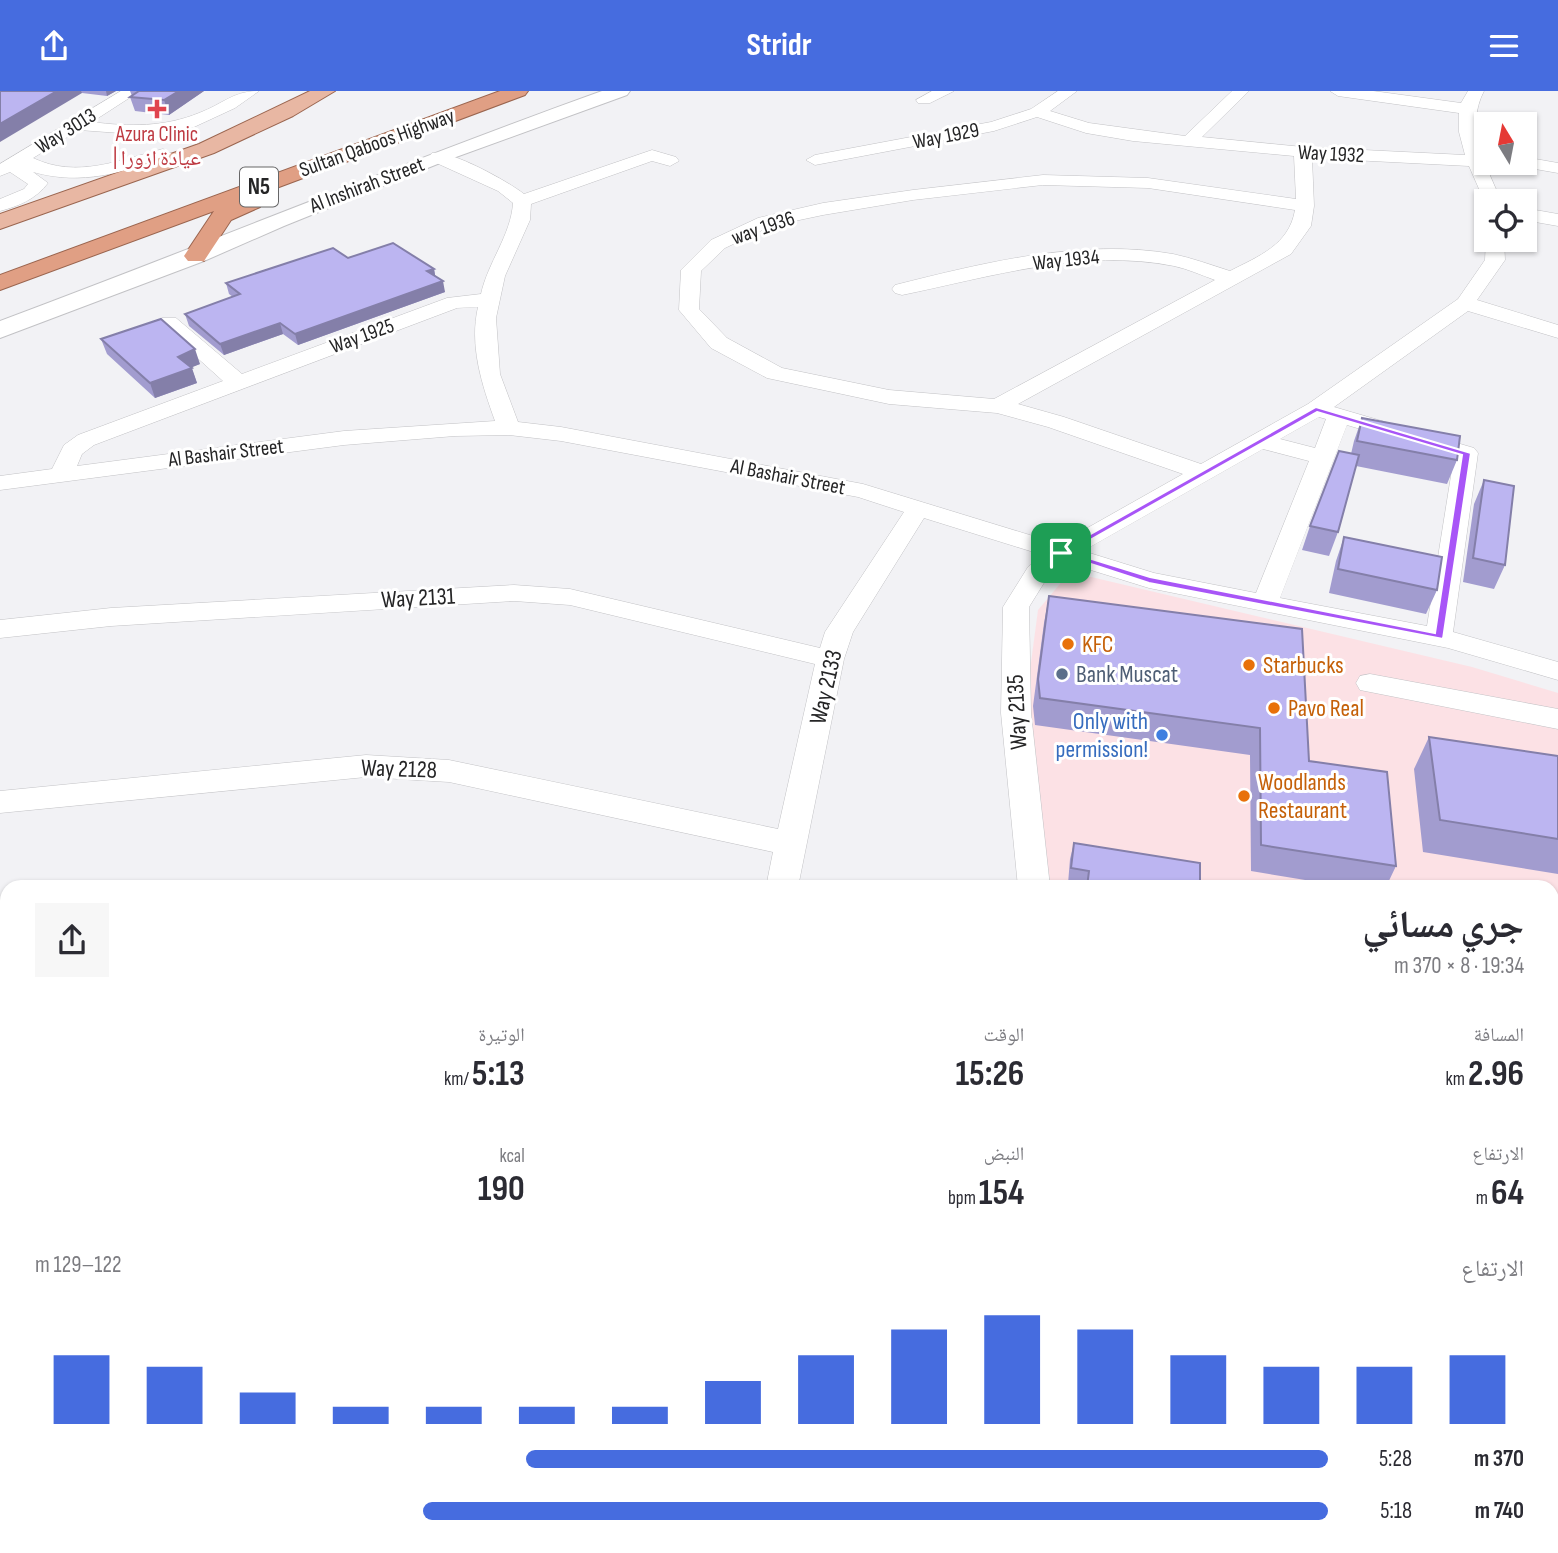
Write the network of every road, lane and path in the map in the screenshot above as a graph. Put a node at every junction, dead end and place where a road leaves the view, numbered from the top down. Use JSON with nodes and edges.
{"nodes":[{"id":1,"x":132,"y":91,"type":"edge"},
{"id":2,"x":251,"y":91,"type":"edge"},
{"id":3,"x":301,"y":91,"type":"edge"},
{"id":4,"x":325,"y":91,"type":"edge"},
{"id":5,"x":469,"y":91,"type":"edge"},
{"id":6,"x":518,"y":91,"type":"edge"},
{"id":7,"x":620,"y":91,"type":"edge"},
{"id":8,"x":946,"y":91,"type":"edge"},
{"id":9,"x":1069,"y":91,"type":"edge"},
{"id":10,"x":1241,"y":91,"type":"edge"},
{"id":11,"x":1338,"y":91,"type":"edge"},
{"id":12,"x":1476,"y":91,"type":"edge"},
{"id":13,"x":924,"y":100,"type":"dead end"},
{"id":14,"x":1467,"y":110,"type":"junction"},
{"id":15,"x":1037,"y":112,"type":"junction"},
{"id":16,"x":76,"y":125,"type":"junction"},
{"id":17,"x":481,"y":141,"type":"junction"},
{"id":18,"x":1474,"y":141,"type":"edge"},
{"id":19,"x":1188,"y":142,"type":"junction"},
{"id":20,"x":1303,"y":152,"type":"junction"},
{"id":21,"x":163,"y":154,"type":"junction"},
{"id":22,"x":438,"y":157,"type":"junction"},
{"id":23,"x":1474,"y":158,"type":"edge"},
{"id":24,"x":815,"y":160,"type":"dead end"},
{"id":25,"x":670,"y":161,"type":"dead end"},
{"id":26,"x":1537,"y":164,"type":"edge"},
{"id":27,"x":11,"y":165,"type":"edge"},
{"id":28,"x":1558,"y":168,"type":"edge"},
{"id":29,"x":475,"y":173,"type":"junction"},
{"id":30,"x":377,"y":181,"type":"junction"},
{"id":31,"x":522,"y":201,"type":"junction"},
{"id":32,"x":0,"y":205,"type":"edge"},
{"id":33,"x":1305,"y":207,"type":"junction"},
{"id":34,"x":0,"y":211,"type":"edge"},
{"id":35,"x":1537,"y":216,"type":"edge"},
{"id":36,"x":220,"y":218,"type":"junction"},
{"id":37,"x":1558,"y":220,"type":"edge"},
{"id":38,"x":276,"y":221,"type":"junction"},
{"id":39,"x":0,"y":222,"type":"edge"},
{"id":40,"x":1495,"y":252,"type":"edge"},
{"id":41,"x":195,"y":256,"type":"junction"},
{"id":42,"x":0,"y":261,"type":"edge"},
{"id":43,"x":1230,"y":278,"type":"junction"},
{"id":44,"x":0,"y":283,"type":"edge"},
{"id":45,"x":902,"y":289,"type":"dead end"},
{"id":46,"x":489,"y":300,"type":"junction"},
{"id":47,"x":1465,"y":303,"type":"junction"},
{"id":48,"x":169,"y":322,"type":"edge"},
{"id":49,"x":0,"y":330,"type":"edge"},
{"id":50,"x":1558,"y":332,"type":"edge"},
{"id":51,"x":238,"y":382,"type":"junction"},
{"id":52,"x":998,"y":406,"type":"junction"},
{"id":53,"x":1328,"y":413,"type":"junction"},
{"id":54,"x":509,"y":428,"type":"junction"},
{"id":55,"x":1258,"y":440,"type":"junction"},
{"id":56,"x":1321,"y":457,"type":"junction"},
{"id":57,"x":62,"y":473,"type":"junction"},
{"id":58,"x":1203,"y":473,"type":"junction"},
{"id":59,"x":0,"y":483,"type":"edge"},
{"id":60,"x":919,"y":507,"type":"junction"},
{"id":61,"x":1061,"y":553,"type":"junction"},
{"id":62,"x":1265,"y":603,"type":"junction"},
{"id":63,"x":0,"y":629,"type":"edge"},
{"id":64,"x":1439,"y":637,"type":"junction"},
{"id":65,"x":830,"y":659,"type":"junction"},
{"id":66,"x":1558,"y":671,"type":"edge"},
{"id":67,"x":1370,"y":683,"type":"dead end"},
{"id":68,"x":1558,"y":719,"type":"edge"},
{"id":69,"x":0,"y":802,"type":"edge"},
{"id":70,"x":792,"y":844,"type":"junction"},
{"id":71,"x":784,"y":880,"type":"edge"},
{"id":72,"x":1033,"y":880,"type":"edge"}],
"edges":[{"from":1,"to":16,"type":"street","name":"Way 3013"},
{"from":2,"to":16,"type":"street"},
{"from":3,"to":21,"type":"main road"},
{"from":4,"to":39,"type":"main road"},
{"from":5,"to":42,"type":"highway","name":"Sultan Qaboos Highway","number":"N5"},
{"from":6,"to":36,"type":"highway"},
{"from":6,"to":44,"type":"highway","name":"Sultan Qaboos Highway","number":"N5"},
{"from":7,"to":17,"type":"street","name":"Al Inshirah Street"},
{"from":8,"to":13,"type":"street"},
{"from":9,"to":15,"type":"street","name":"Way 1929"},
{"from":10,"to":19,"type":"street"},
{"from":11,"to":14,"type":"street"},
{"from":12,"to":14,"type":"street"},
{"from":14,"to":18,"type":"street"},
{"from":15,"to":19,"type":"street","name":"Way 1932"},
{"from":15,"to":24,"type":"street","name":"Way 1929"},
{"from":16,"to":27,"type":"street","name":"Way 3013"},
{"from":17,"to":22,"type":"street","name":"Al Inshirah Street"},
{"from":17,"to":29,"type":"street"},
{"from":19,"to":20,"type":"street","name":"Way 1932"},
{"from":20,"to":23,"type":"street","name":"Way 1932"},
{"from":20,"to":33,"type":"street"},
{"from":21,"to":27,"type":"street"},
{"from":21,"to":34,"type":"main road"},
{"from":22,"to":29,"type":"street"},
{"from":22,"to":30,"type":"street","name":"Al Inshirah Street"},
{"from":25,"to":31,"type":"street"},
{"from":26,"to":28,"type":"street"},
{"from":27,"to":32,"type":"street"},
{"from":29,"to":30,"type":"street"},
{"from":29,"to":31,"type":"street"},
{"from":30,"to":38,"type":"street","name":"Al Inshirah Street"},
{"from":31,"to":46,"type":"street"},
{"from":33,"to":43,"type":"street"},
{"from":33,"to":52,"type":"street","name":"way 1936"},
{"from":35,"to":37,"type":"street"},
{"from":36,"to":38,"type":"highway"},
{"from":36,"to":41,"type":"highway"},
{"from":38,"to":41,"type":"street","name":"Al Inshirah Street"},
{"from":40,"to":47,"type":"street"},
{"from":41,"to":49,"type":"street","name":"Al Inshirah Street"},
{"from":43,"to":45,"type":"street","name":"Way 1934"},
{"from":43,"to":52,"type":"street"},
{"from":46,"to":51,"type":"street","name":"Way 1925"},
{"from":46,"to":54,"type":"street"},
{"from":47,"to":50,"type":"street"},
{"from":47,"to":53,"type":"street"},
{"from":48,"to":51,"type":"street"},
{"from":51,"to":57,"type":"street","name":"Way 1925"},
{"from":52,"to":58,"type":"street","name":"way 1936"},
{"from":53,"to":55,"type":"street"},
{"from":53,"to":56,"type":"street"},
{"from":53,"to":64,"type":"street"},
{"from":54,"to":57,"type":"street","name":"Al Bashair Street"},
{"from":54,"to":60,"type":"street","name":"Al Bashair Street"},
{"from":55,"to":56,"type":"street"},
{"from":55,"to":58,"type":"street"},
{"from":56,"to":62,"type":"street"},
{"from":57,"to":59,"type":"street","name":"Al Bashair Street"},
{"from":58,"to":61,"type":"street"},
{"from":60,"to":61,"type":"street","name":"Al Bashair Street"},
{"from":60,"to":65,"type":"street","name":"Way 2133"},
{"from":61,"to":62,"type":"street","name":"Al Bashair Street"},
{"from":61,"to":72,"type":"street","name":"Way 2135"},
{"from":62,"to":64,"type":"street","name":"Al Bashair Street"},
{"from":63,"to":65,"type":"street","name":"Way 2131"},
{"from":64,"to":66,"type":"street","name":"Al Bashair Street"},
{"from":65,"to":70,"type":"street","name":"Way 2133"},
{"from":67,"to":68,"type":"street"},
{"from":69,"to":70,"type":"street","name":"Way 2128"},
{"from":70,"to":71,"type":"street","name":"Way 2133"}]}
